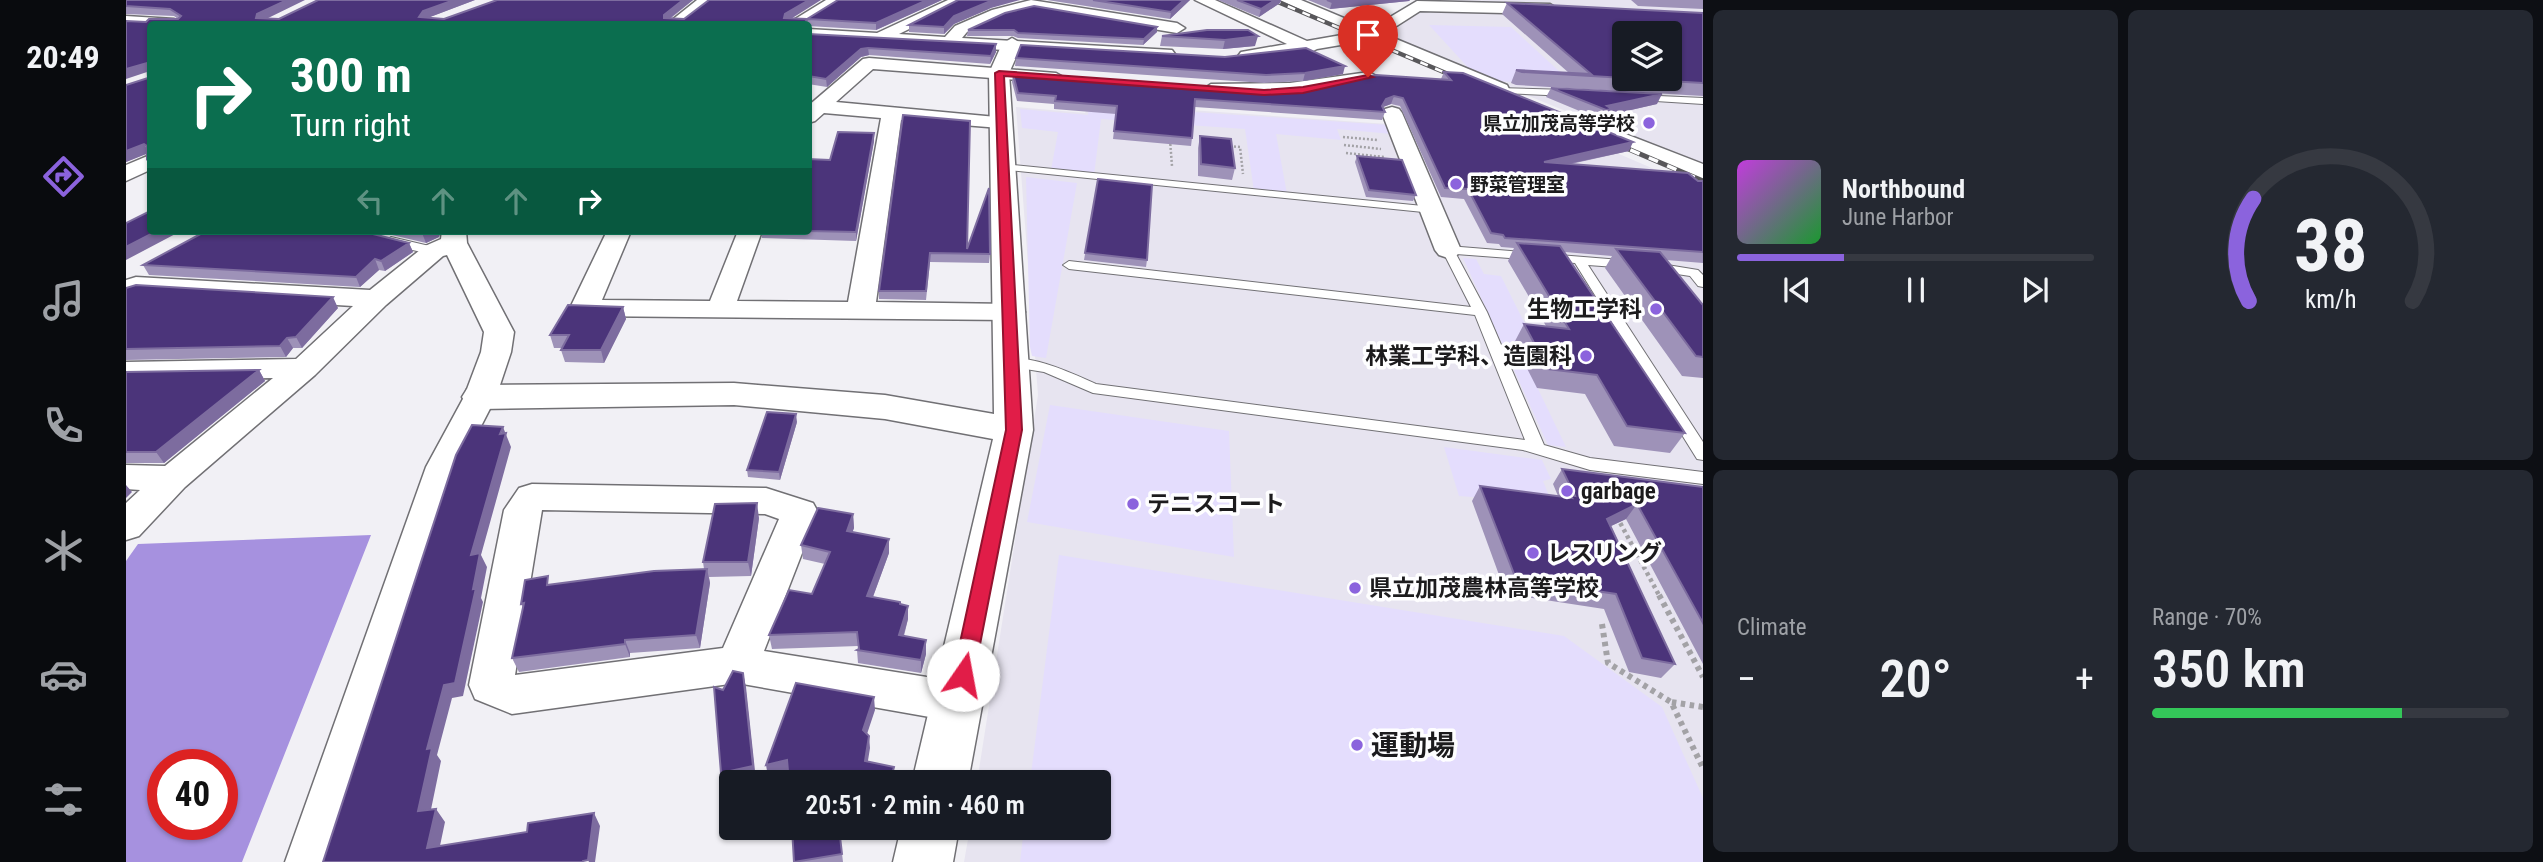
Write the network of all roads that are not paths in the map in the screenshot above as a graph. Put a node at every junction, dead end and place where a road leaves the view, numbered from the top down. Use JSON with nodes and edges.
{"nodes":[{"id":1,"x":707,"y":0,"type":"edge"},
{"id":2,"x":837,"y":0,"type":"edge"},
{"id":3,"x":960,"y":0,"type":"edge"},
{"id":4,"x":1190,"y":0,"type":"edge"},
{"id":5,"x":1203,"y":0,"type":"edge"},
{"id":6,"x":1076,"y":5,"type":"edge"},
{"id":7,"x":1283,"y":5,"type":"edge"},
{"id":8,"x":1568,"y":10,"type":"edge"},
{"id":9,"x":128,"y":21,"type":"edge"},
{"id":10,"x":679,"y":21,"type":"edge"},
{"id":11,"x":800,"y":21,"type":"edge"},
{"id":12,"x":147,"y":22,"type":"edge"},
{"id":13,"x":1177,"y":28,"type":"junction"},
{"id":14,"x":812,"y":34,"type":"edge"},
{"id":15,"x":1371,"y":35,"type":"junction"},
{"id":16,"x":878,"y":37,"type":"junction"},
{"id":17,"x":1348,"y":39,"type":"junction"},
{"id":18,"x":950,"y":40,"type":"junction"},
{"id":19,"x":1012,"y":44,"type":"junction"},
{"id":20,"x":1307,"y":47,"type":"junction"},
{"id":21,"x":1235,"y":56,"type":"edge"},
{"id":22,"x":999,"y":73,"type":"junction"},
{"id":23,"x":1068,"y":79,"type":"edge"},
{"id":24,"x":812,"y":88,"type":"edge"},
{"id":25,"x":1192,"y":88,"type":"edge"},
{"id":26,"x":1501,"y":90,"type":"junction"},
{"id":27,"x":838,"y":91,"type":"junction"},
{"id":28,"x":1580,"y":94,"type":"edge"},
{"id":29,"x":1631,"y":96,"type":"edge"},
{"id":30,"x":1703,"y":100,"type":"edge"},
{"id":31,"x":815,"y":112,"type":"edge"},
{"id":32,"x":892,"y":113,"type":"junction"},
{"id":33,"x":1392,"y":113,"type":"dead end"},
{"id":34,"x":1000,"y":122,"type":"junction"},
{"id":35,"x":147,"y":164,"type":"edge"},
{"id":36,"x":1003,"y":167,"type":"junction"},
{"id":37,"x":1703,"y":172,"type":"edge"},
{"id":38,"x":126,"y":174,"type":"edge"},
{"id":39,"x":1433,"y":210,"type":"junction"},
{"id":40,"x":617,"y":235,"type":"edge"},
{"id":41,"x":748,"y":235,"type":"edge"},
{"id":42,"x":373,"y":237,"type":"edge"},
{"id":43,"x":448,"y":242,"type":"edge"},
{"id":44,"x":1448,"y":250,"type":"junction"},
{"id":45,"x":1578,"y":259,"type":"junction"},
{"id":46,"x":1069,"y":265,"type":"dead end"},
{"id":47,"x":133,"y":280,"type":"edge"},
{"id":48,"x":1703,"y":283,"type":"edge"},
{"id":49,"x":376,"y":299,"type":"junction"},
{"id":50,"x":720,"y":310,"type":"junction"},
{"id":51,"x":861,"y":310,"type":"junction"},
{"id":52,"x":1011,"y":312,"type":"junction"},
{"id":53,"x":1480,"y":312,"type":"junction"},
{"id":54,"x":1013,"y":363,"type":"junction"},
{"id":55,"x":304,"y":368,"type":"junction"},
{"id":56,"x":126,"y":371,"type":"edge"},
{"id":57,"x":480,"y":397,"type":"junction"},
{"id":58,"x":1014,"y":430,"type":"junction"},
{"id":59,"x":1537,"y":449,"type":"junction"},
{"id":60,"x":1703,"y":454,"type":"edge"},
{"id":61,"x":126,"y":477,"type":"edge"},
{"id":62,"x":173,"y":478,"type":"junction"},
{"id":63,"x":1703,"y":478,"type":"edge"},
{"id":64,"x":126,"y":526,"type":"edge"},
{"id":65,"x":737,"y":664,"type":"junction"},
{"id":66,"x":958,"y":702,"type":"junction"},
{"id":67,"x":943,"y":770,"type":"edge"},
{"id":68,"x":928,"y":840,"type":"edge"},
{"id":69,"x":311,"y":862,"type":"edge"},
{"id":70,"x":923,"y":862,"type":"edge"}],
"edges":[{"from":1,"to":10,"type":"street"},
{"from":2,"to":11,"type":"street"},
{"from":3,"to":16,"type":"street"},
{"from":4,"to":13,"type":"street"},
{"from":5,"to":20,"type":"street"},
{"from":6,"to":13,"type":"street"},
{"from":6,"to":18,"type":"street"},
{"from":7,"to":15,"type":"street"},
{"from":7,"to":17,"type":"street"},
{"from":8,"to":15,"type":"street"},
{"from":9,"to":12,"type":"street"},
{"from":13,"to":19,"type":"street"},
{"from":14,"to":16,"type":"street"},
{"from":15,"to":17,"type":"street"},
{"from":15,"to":26,"type":"street"},
{"from":16,"to":18,"type":"street"},
{"from":17,"to":20,"type":"street"},
{"from":18,"to":19,"type":"street"},
{"from":19,"to":22,"type":"street"},
{"from":20,"to":21,"type":"street"},
{"from":20,"to":25,"type":"street"},
{"from":22,"to":23,"type":"street"},
{"from":22,"to":27,"type":"street"},
{"from":22,"to":34,"type":"street"},
{"from":24,"to":27,"type":"street"},
{"from":26,"to":28,"type":"lane"},
{"from":26,"to":37,"type":"street"},
{"from":27,"to":31,"type":"street"},
{"from":29,"to":30,"type":"lane"},
{"from":31,"to":32,"type":"street"},
{"from":32,"to":34,"type":"street"},
{"from":32,"to":51,"type":"street"},
{"from":33,"to":39,"type":"street"},
{"from":34,"to":36,"type":"street"},
{"from":35,"to":38,"type":"street"},
{"from":36,"to":39,"type":"lane"},
{"from":36,"to":52,"type":"street"},
{"from":39,"to":44,"type":"street"},
{"from":40,"to":50,"type":"street"},
{"from":41,"to":50,"type":"street"},
{"from":42,"to":43,"type":"lane"},
{"from":43,"to":49,"type":"street"},
{"from":43,"to":57,"type":"street"},
{"from":44,"to":45,"type":"lane"},
{"from":44,"to":53,"type":"lane"},
{"from":45,"to":48,"type":"lane"},
{"from":45,"to":60,"type":"lane"},
{"from":46,"to":53,"type":"lane"},
{"from":47,"to":49,"type":"street"},
{"from":49,"to":55,"type":"street"},
{"from":50,"to":51,"type":"street"},
{"from":51,"to":52,"type":"street"},
{"from":52,"to":54,"type":"street"},
{"from":53,"to":59,"type":"lane"},
{"from":54,"to":58,"type":"street"},
{"from":54,"to":59,"type":"lane"},
{"from":55,"to":56,"type":"street"},
{"from":55,"to":62,"type":"street"},
{"from":57,"to":58,"type":"street"},
{"from":57,"to":69,"type":"street"},
{"from":58,"to":66,"type":"street"},
{"from":59,"to":63,"type":"lane"},
{"from":61,"to":62,"type":"street"},
{"from":62,"to":64,"type":"street"},
{"from":65,"to":65,"type":"street"},
{"from":65,"to":66,"type":"street"},
{"from":66,"to":67,"type":"street"},
{"from":68,"to":70,"type":"street"}]}
